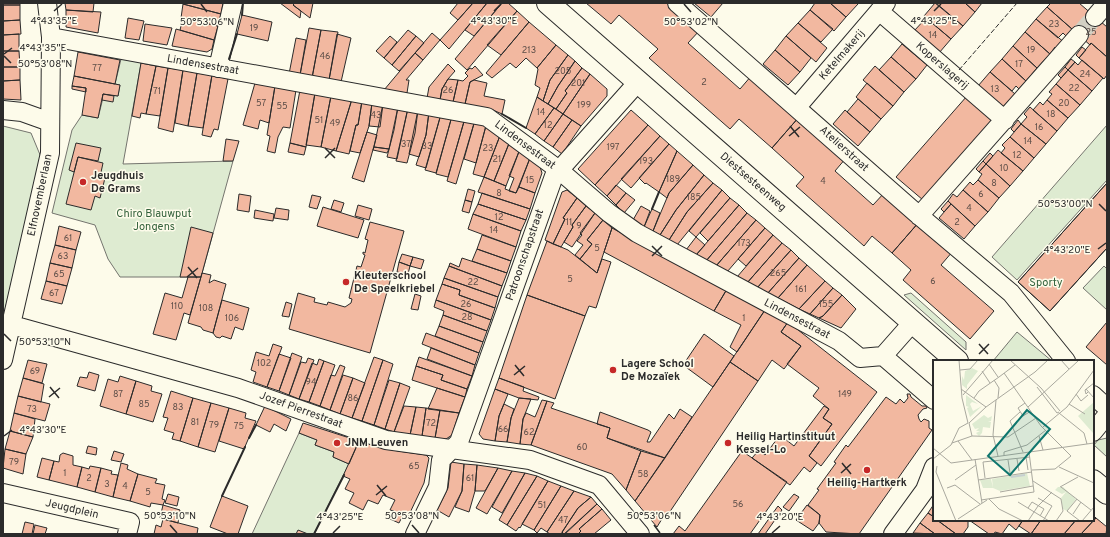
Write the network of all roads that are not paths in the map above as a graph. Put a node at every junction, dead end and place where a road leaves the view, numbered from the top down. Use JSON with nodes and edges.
{"nodes":[{"id":1,"x":47,"y":3,"type":"edge"},
{"id":2,"x":233,"y":3,"type":"edge"},
{"id":3,"x":677,"y":3,"type":"edge"},
{"id":4,"x":1107,"y":3,"type":"edge"},
{"id":5,"x":557,"y":6,"type":"edge"},
{"id":6,"x":883,"y":7,"type":"edge"},
{"id":7,"x":1095,"y":17,"type":"tunnel mouth"},
{"id":8,"x":1079,"y":35,"type":"tunnel mouth"},
{"id":9,"x":51,"y":37,"type":"junction"},
{"id":10,"x":218,"y":68,"type":"junction"},
{"id":11,"x":638,"y":82,"type":"junction"},
{"id":12,"x":797,"y":107,"type":"junction"},
{"id":13,"x":3,"y":110,"type":"edge"},
{"id":14,"x":1005,"y":120,"type":"junction"},
{"id":15,"x":50,"y":122,"type":"junction"},
{"id":16,"x":558,"y":170,"type":"junction"},
{"id":17,"x":919,"y":216,"type":"junction"},
{"id":18,"x":913,"y":322,"type":"junction"},
{"id":19,"x":12,"y":324,"type":"junction"},
{"id":20,"x":883,"y":356,"type":"junction"},
{"id":21,"x":3,"y":360,"type":"edge"},
{"id":22,"x":956,"y":360,"type":"edge"},
{"id":23,"x":1065,"y":360,"type":"edge"},
{"id":24,"x":1094,"y":396,"type":"edge"},
{"id":25,"x":933,"y":399,"type":"edge"},
{"id":26,"x":1107,"y":408,"type":"edge"},
{"id":27,"x":1107,"y":415,"type":"edge"},
{"id":28,"x":1094,"y":431,"type":"edge"},
{"id":29,"x":450,"y":450,"type":"junction"},
{"id":30,"x":933,"y":470,"type":"edge"},
{"id":31,"x":1094,"y":482,"type":"edge"},
{"id":32,"x":3,"y":493,"type":"edge"},
{"id":33,"x":1107,"y":493,"type":"edge"},
{"id":34,"x":127,"y":534,"type":"edge"},
{"id":35,"x":415,"y":534,"type":"edge"},
{"id":36,"x":640,"y":534,"type":"edge"},
{"id":37,"x":893,"y":534,"type":"edge"}],
"edges":[{"from":1,"to":9,"type":"street","name":"Elfnovemberlaan"},
{"from":2,"to":10,"type":"street"},
{"from":3,"to":12,"type":"street","name":"Atelierstraat"},
{"from":4,"to":7,"type":"street"},
{"from":5,"to":11,"type":"main road","name":"Diestsesteenweg"},
{"from":6,"to":12,"type":"street","name":"Ketelmakerij"},
{"from":6,"to":14,"type":"street","name":"Koperslagerij"},
{"from":8,"to":14,"type":"street"},
{"from":9,"to":10,"type":"street","name":"Lindensestraat"},
{"from":9,"to":15,"type":"street","name":"Elfnovemberlaan"},
{"from":10,"to":16,"type":"street","name":"Lindensestraat"},
{"from":11,"to":16,"type":"street","name":"Patroonschapstraat"},
{"from":11,"to":18,"type":"main road","name":"Diestsesteenweg"},
{"from":12,"to":17,"type":"street","name":"Atelierstraat"},
{"from":13,"to":15,"type":"street"},
{"from":14,"to":17,"type":"street"},
{"from":15,"to":19,"type":"street","name":"Elfnovemberlaan"},
{"from":16,"to":20,"type":"street","name":"Lindensestraat"},
{"from":16,"to":29,"type":"street","name":"Patroonschapstraat"},
{"from":17,"to":23,"type":"street","name":"Atelierstraat"},
{"from":18,"to":20,"type":"street"},
{"from":18,"to":22,"type":"main road","name":"Diestsesteenweg"},
{"from":19,"to":21,"type":"street","name":"Elfnovemberlaan"},
{"from":19,"to":29,"type":"street","name":"Jozef Pierrestraat"},
{"from":20,"to":25,"type":"street"},
{"from":24,"to":26,"type":"street"},
{"from":27,"to":28,"type":"street"},
{"from":29,"to":35,"type":"street","name":"Patroonschapstraat"},
{"from":29,"to":36,"type":"street","name":"Jozef Pierrestraat"},
{"from":30,"to":37,"type":"street"},
{"from":31,"to":33,"type":"main road"},
{"from":32,"to":34,"type":"street","name":"Jeugdplein"}]}
